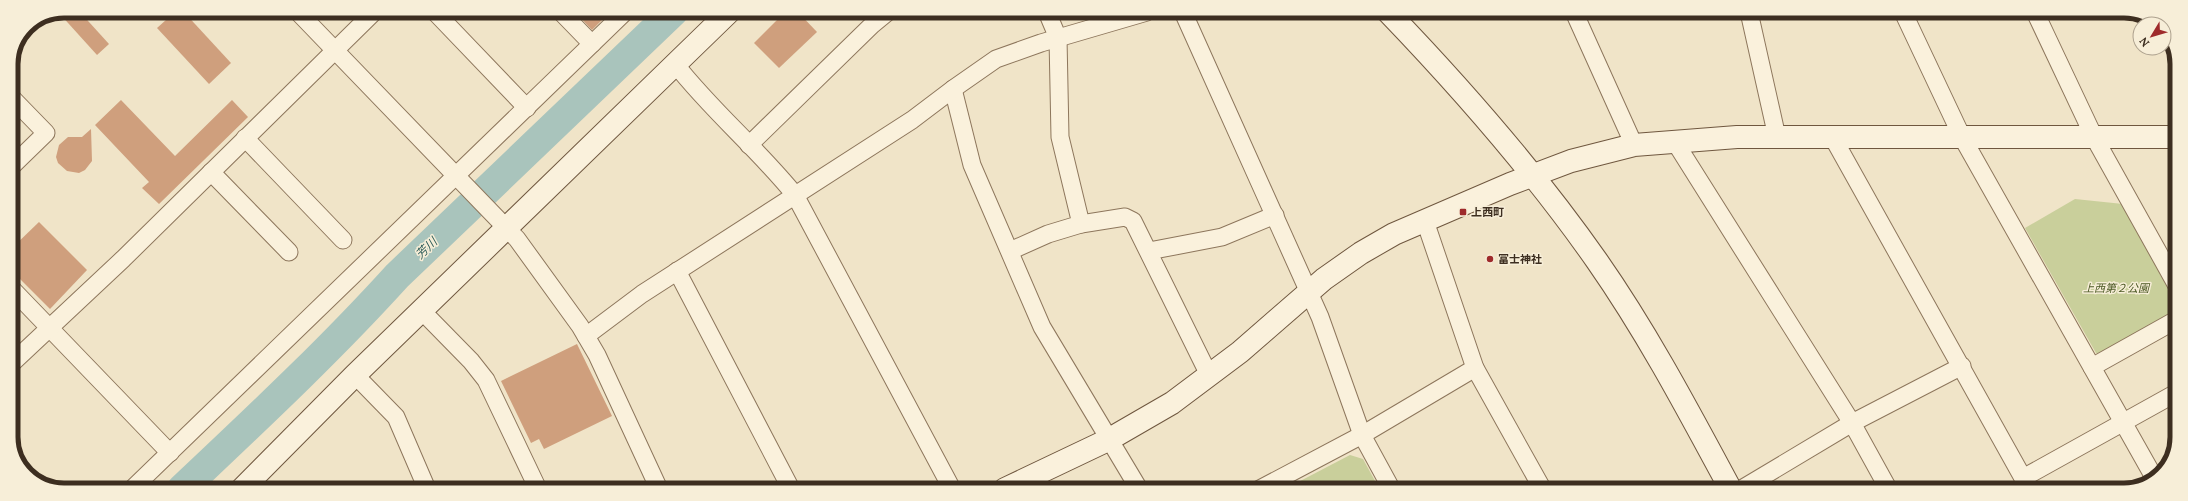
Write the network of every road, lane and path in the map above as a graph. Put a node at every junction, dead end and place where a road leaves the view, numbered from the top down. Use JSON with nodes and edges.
{"nodes":[{"id":1,"x":304,"y":18,"type":"edge"},
{"id":2,"x":368,"y":18,"type":"edge"},
{"id":3,"x":441,"y":18,"type":"edge"},
{"id":4,"x":567,"y":18,"type":"edge"},
{"id":5,"x":619,"y":18,"type":"edge"},
{"id":6,"x":723,"y":18,"type":"edge"},
{"id":7,"x":880,"y":18,"type":"edge"},
{"id":8,"x":1050,"y":18,"type":"edge"},
{"id":9,"x":1126,"y":18,"type":"edge"},
{"id":10,"x":1187,"y":18,"type":"edge"},
{"id":11,"x":1394,"y":18,"type":"edge"},
{"id":12,"x":1577,"y":18,"type":"edge"},
{"id":13,"x":1750,"y":18,"type":"edge"},
{"id":14,"x":1906,"y":18,"type":"edge"},
{"id":15,"x":2038,"y":18,"type":"edge"},
{"id":16,"x":1058,"y":38,"type":"junction"},
{"id":17,"x":592,"y":44,"type":"junction"},
{"id":18,"x":334,"y":50,"type":"junction"},
{"id":19,"x":676,"y":65,"type":"junction"},
{"id":20,"x":953,"y":89,"type":"junction"},
{"id":21,"x":18,"y":104,"type":"edge"},
{"id":22,"x":527,"y":108,"type":"junction"},
{"id":23,"x":1832,"y":136,"type":"junction"},
{"id":24,"x":1777,"y":137,"type":"junction"},
{"id":25,"x":1962,"y":137,"type":"junction"},
{"id":26,"x":2170,"y":137,"type":"edge"},
{"id":27,"x":245,"y":138,"type":"junction"},
{"id":28,"x":2094,"y":138,"type":"junction"},
{"id":29,"x":1675,"y":142,"type":"junction"},
{"id":30,"x":1634,"y":144,"type":"junction"},
{"id":31,"x":749,"y":145,"type":"junction"},
{"id":32,"x":18,"y":160,"type":"edge"},
{"id":33,"x":211,"y":172,"type":"junction"},
{"id":34,"x":1533,"y":175,"type":"junction"},
{"id":35,"x":459,"y":178,"type":"junction"},
{"id":36,"x":795,"y":195,"type":"junction"},
{"id":37,"x":1275,"y":215,"type":"junction"},
{"id":38,"x":1425,"y":221,"type":"junction"},
{"id":39,"x":503,"y":223,"type":"junction"},
{"id":40,"x":1081,"y":224,"type":"junction"},
{"id":41,"x":343,"y":240,"type":"dead end"},
{"id":42,"x":1010,"y":251,"type":"junction"},
{"id":43,"x":289,"y":252,"type":"dead end"},
{"id":44,"x":1148,"y":252,"type":"junction"},
{"id":45,"x":677,"y":271,"type":"junction"},
{"id":46,"x":2170,"y":273,"type":"edge"},
{"id":47,"x":1309,"y":291,"type":"junction"},
{"id":48,"x":18,"y":295,"type":"edge"},
{"id":49,"x":421,"y":310,"type":"junction"},
{"id":50,"x":2170,"y":323,"type":"edge"},
{"id":51,"x":50,"y":328,"type":"junction"},
{"id":52,"x":586,"y":336,"type":"junction"},
{"id":53,"x":18,"y":358,"type":"edge"},
{"id":54,"x":1962,"y":366,"type":"junction"},
{"id":55,"x":1475,"y":368,"type":"junction"},
{"id":56,"x":2092,"y":368,"type":"junction"},
{"id":57,"x":355,"y":375,"type":"junction"},
{"id":58,"x":1210,"y":375,"type":"junction"},
{"id":59,"x":2170,"y":396,"type":"edge"},
{"id":60,"x":2122,"y":421,"type":"junction"},
{"id":61,"x":1852,"y":423,"type":"junction"},
{"id":62,"x":1362,"y":435,"type":"junction"},
{"id":63,"x":1108,"y":440,"type":"junction"},
{"id":64,"x":170,"y":453,"type":"junction"},
{"id":65,"x":2152,"y":473,"type":"edge"},
{"id":66,"x":138,"y":483,"type":"edge"},
{"id":67,"x":253,"y":483,"type":"edge"},
{"id":68,"x":424,"y":483,"type":"edge"},
{"id":69,"x":535,"y":483,"type":"edge"},
{"id":70,"x":656,"y":483,"type":"edge"},
{"id":71,"x":789,"y":483,"type":"edge"},
{"id":72,"x":949,"y":483,"type":"edge"},
{"id":73,"x":1018,"y":483,"type":"edge"},
{"id":74,"x":1135,"y":483,"type":"edge"},
{"id":75,"x":1271,"y":483,"type":"edge"},
{"id":76,"x":1388,"y":483,"type":"edge"},
{"id":77,"x":1539,"y":483,"type":"edge"},
{"id":78,"x":1728,"y":483,"type":"edge"},
{"id":79,"x":1752,"y":483,"type":"edge"},
{"id":80,"x":1884,"y":483,"type":"edge"},
{"id":81,"x":2025,"y":483,"type":"edge"},
{"id":82,"x":2028,"y":483,"type":"edge"}],
"edges":[{"from":1,"to":18,"type":"street"},
{"from":2,"to":18,"type":"street"},
{"from":3,"to":22,"type":"street"},
{"from":4,"to":17,"type":"street"},
{"from":5,"to":17,"type":"street"},
{"from":6,"to":19,"type":"street"},
{"from":7,"to":31,"type":"street"},
{"from":8,"to":16,"type":"street"},
{"from":9,"to":16,"type":"street"},
{"from":10,"to":37,"type":"street"},
{"from":11,"to":34,"type":"street"},
{"from":12,"to":30,"type":"street"},
{"from":13,"to":24,"type":"street"},
{"from":14,"to":25,"type":"street"},
{"from":15,"to":28,"type":"street"},
{"from":16,"to":20,"type":"street"},
{"from":16,"to":40,"type":"street"},
{"from":17,"to":22,"type":"street"},
{"from":18,"to":27,"type":"street"},
{"from":18,"to":35,"type":"street"},
{"from":19,"to":31,"type":"street"},
{"from":19,"to":39,"type":"street"},
{"from":20,"to":36,"type":"street"},
{"from":20,"to":42,"type":"street"},
{"from":21,"to":32,"type":"street"},
{"from":22,"to":35,"type":"street"},
{"from":23,"to":24,"type":"street"},
{"from":23,"to":25,"type":"street"},
{"from":23,"to":54,"type":"street"},
{"from":24,"to":29,"type":"street"},
{"from":25,"to":28,"type":"street"},
{"from":25,"to":56,"type":"street"},
{"from":26,"to":28,"type":"street"},
{"from":27,"to":33,"type":"street"},
{"from":27,"to":41,"type":"street"},
{"from":28,"to":46,"type":"street"},
{"from":29,"to":30,"type":"street"},
{"from":29,"to":61,"type":"street"},
{"from":30,"to":34,"type":"street"},
{"from":31,"to":36,"type":"street"},
{"from":33,"to":43,"type":"street"},
{"from":33,"to":51,"type":"street"},
{"from":34,"to":38,"type":"street"},
{"from":34,"to":78,"type":"street"},
{"from":35,"to":39,"type":"street"},
{"from":35,"to":64,"type":"street"},
{"from":36,"to":45,"type":"street"},
{"from":36,"to":72,"type":"street"},
{"from":37,"to":44,"type":"street"},
{"from":37,"to":47,"type":"street"},
{"from":38,"to":47,"type":"street"},
{"from":38,"to":55,"type":"street"},
{"from":39,"to":49,"type":"street"},
{"from":39,"to":52,"type":"street"},
{"from":40,"to":42,"type":"street"},
{"from":40,"to":44,"type":"street"},
{"from":42,"to":63,"type":"street"},
{"from":44,"to":58,"type":"street"},
{"from":45,"to":52,"type":"street"},
{"from":45,"to":71,"type":"street"},
{"from":47,"to":58,"type":"street"},
{"from":47,"to":62,"type":"street"},
{"from":48,"to":51,"type":"street"},
{"from":49,"to":57,"type":"street"},
{"from":49,"to":69,"type":"street"},
{"from":50,"to":56,"type":"street"},
{"from":51,"to":53,"type":"street"},
{"from":51,"to":64,"type":"street"},
{"from":52,"to":70,"type":"street"},
{"from":54,"to":61,"type":"street"},
{"from":54,"to":81,"type":"street"},
{"from":55,"to":62,"type":"street"},
{"from":55,"to":77,"type":"street"},
{"from":56,"to":60,"type":"street"},
{"from":57,"to":67,"type":"street"},
{"from":57,"to":68,"type":"street"},
{"from":58,"to":63,"type":"street"},
{"from":59,"to":60,"type":"street"},
{"from":60,"to":65,"type":"street"},
{"from":60,"to":82,"type":"street"},
{"from":61,"to":79,"type":"street"},
{"from":61,"to":80,"type":"street"},
{"from":62,"to":75,"type":"street"},
{"from":62,"to":76,"type":"street"},
{"from":63,"to":73,"type":"street"},
{"from":63,"to":74,"type":"street"},
{"from":64,"to":66,"type":"street"}]}
